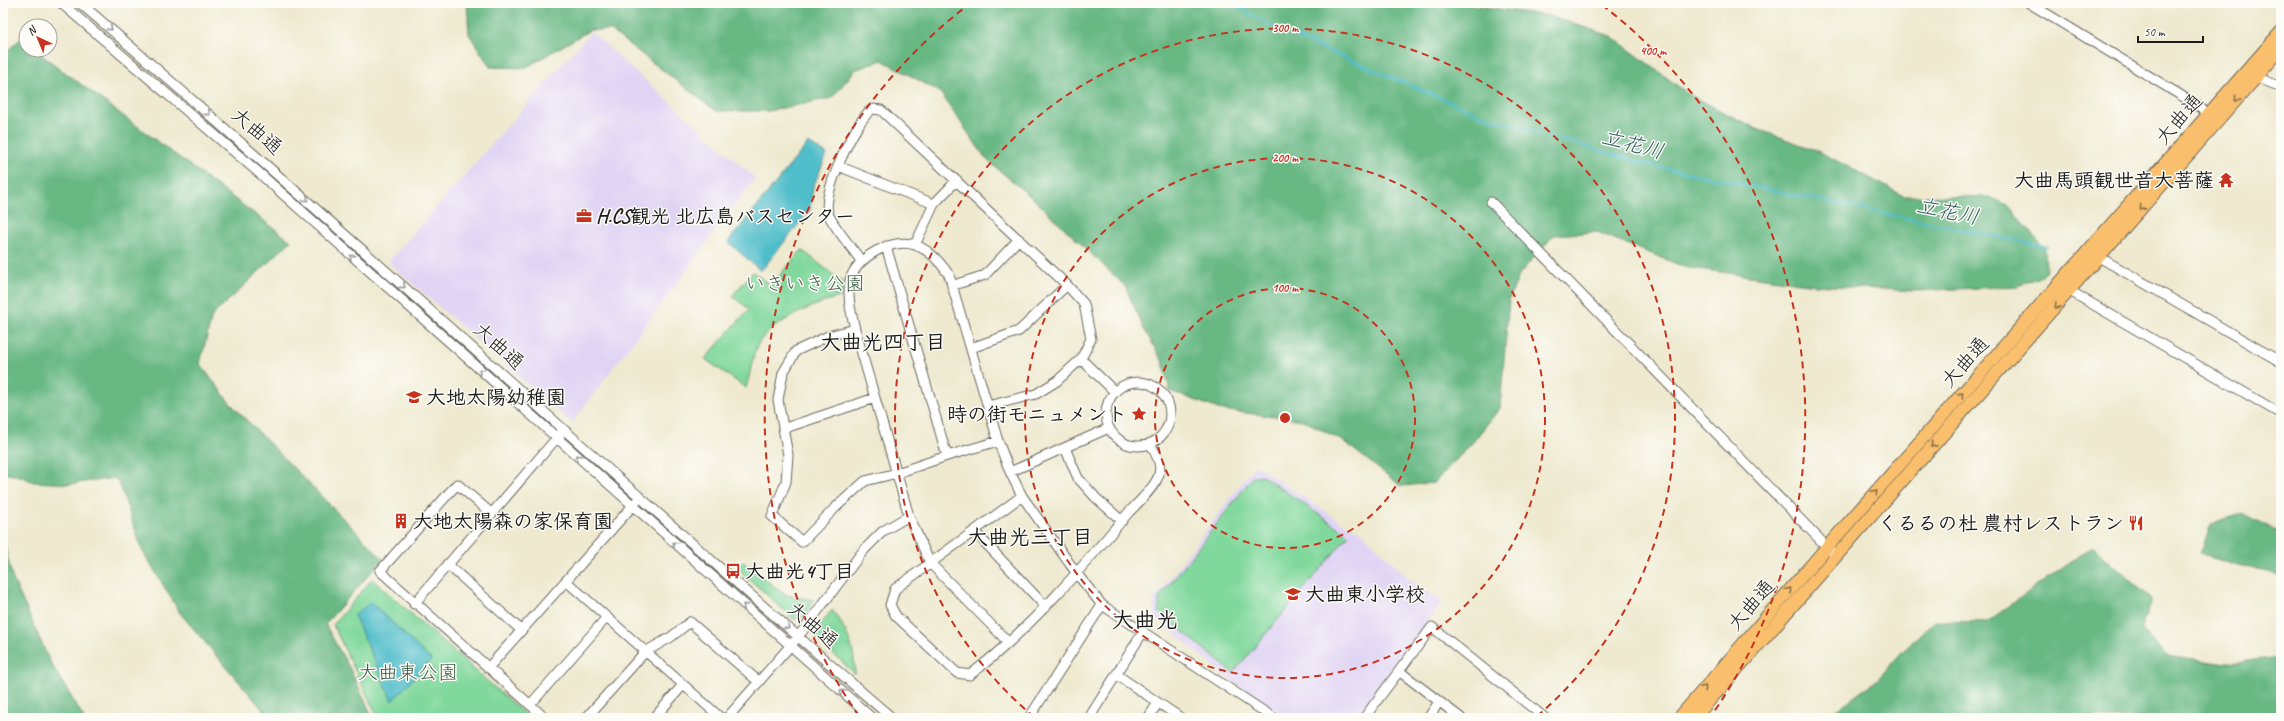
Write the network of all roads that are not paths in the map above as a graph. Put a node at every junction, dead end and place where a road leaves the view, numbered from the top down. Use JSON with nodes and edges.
{"nodes":[{"id":1,"x":62,"y":3,"type":"edge"},
{"id":2,"x":80,"y":3,"type":"edge"},
{"id":3,"x":2029,"y":3,"type":"edge"},
{"id":4,"x":2281,"y":32,"type":"edge"},
{"id":5,"x":2281,"y":49,"type":"edge"},
{"id":6,"x":2256,"y":77,"type":"junction"},
{"id":7,"x":2281,"y":87,"type":"edge"},
{"id":8,"x":2208,"y":114,"type":"junction"},
{"id":9,"x":2218,"y":121,"type":"junction"},
{"id":10,"x":838,"y":166,"type":"junction"},
{"id":11,"x":957,"y":180,"type":"junction"},
{"id":12,"x":1491,"y":202,"type":"dead end"},
{"id":13,"x":934,"y":204,"type":"junction"},
{"id":14,"x":1019,"y":239,"type":"junction"},
{"id":15,"x":915,"y":245,"type":"junction"},
{"id":16,"x":886,"y":246,"type":"junction"},
{"id":17,"x":2099,"y":257,"type":"junction"},
{"id":18,"x":862,"y":261,"type":"junction"},
{"id":19,"x":954,"y":285,"type":"junction"},
{"id":20,"x":1067,"y":285,"type":"junction"},
{"id":21,"x":2070,"y":291,"type":"junction"},
{"id":22,"x":855,"y":329,"type":"junction"},
{"id":23,"x":971,"y":348,"type":"junction"},
{"id":24,"x":1081,"y":360,"type":"junction"},
{"id":25,"x":2281,"y":362,"type":"edge"},
{"id":26,"x":1115,"y":392,"type":"junction"},
{"id":27,"x":875,"y":398,"type":"junction"},
{"id":28,"x":988,"y":406,"type":"junction"},
{"id":29,"x":2281,"y":414,"type":"edge"},
{"id":30,"x":785,"y":428,"type":"junction"},
{"id":31,"x":1109,"y":428,"type":"junction"},
{"id":32,"x":564,"y":430,"type":"junction"},
{"id":33,"x":557,"y":438,"type":"junction"},
{"id":34,"x":998,"y":441,"type":"junction"},
{"id":35,"x":1150,"y":443,"type":"junction"},
{"id":36,"x":1065,"y":448,"type":"junction"},
{"id":37,"x":947,"y":456,"type":"junction"},
{"id":38,"x":1010,"y":472,"type":"junction"},
{"id":39,"x":897,"y":473,"type":"junction"},
{"id":40,"x":1022,"y":496,"type":"junction"},
{"id":41,"x":640,"y":497,"type":"junction"},
{"id":42,"x":632,"y":505,"type":"junction"},
{"id":43,"x":492,"y":514,"type":"junction"},
{"id":44,"x":909,"y":516,"type":"junction"},
{"id":45,"x":1122,"y":521,"type":"junction"},
{"id":46,"x":974,"y":531,"type":"junction"},
{"id":47,"x":1831,"y":551,"type":"junction"},
{"id":48,"x":930,"y":563,"type":"junction"},
{"id":49,"x":447,"y":564,"type":"junction"},
{"id":50,"x":1077,"y":574,"type":"junction"},
{"id":51,"x":566,"y":580,"type":"junction"},
{"id":52,"x":414,"y":604,"type":"junction"},
{"id":53,"x":1102,"y":605,"type":"junction"},
{"id":54,"x":1046,"y":607,"type":"junction"},
{"id":55,"x":607,"y":617,"type":"junction"},
{"id":56,"x":522,"y":630,"type":"junction"},
{"id":57,"x":1143,"y":632,"type":"junction"},
{"id":58,"x":798,"y":637,"type":"junction"},
{"id":59,"x":1008,"y":642,"type":"junction"},
{"id":60,"x":791,"y":646,"type":"junction"},
{"id":61,"x":645,"y":652,"type":"junction"},
{"id":62,"x":488,"y":668,"type":"junction"},
{"id":63,"x":1399,"y":671,"type":"junction"},
{"id":64,"x":1117,"y":675,"type":"junction"},
{"id":65,"x":759,"y":682,"type":"junction"},
{"id":66,"x":683,"y":685,"type":"junction"},
{"id":67,"x":1439,"y":702,"type":"junction"},
{"id":68,"x":1158,"y":703,"type":"junction"},
{"id":69,"x":530,"y":705,"type":"junction"},
{"id":70,"x":545,"y":718,"type":"edge"},
{"id":71,"x":586,"y":718,"type":"edge"},
{"id":72,"x":654,"y":718,"type":"edge"},
{"id":73,"x":721,"y":718,"type":"edge"},
{"id":74,"x":727,"y":718,"type":"edge"},
{"id":75,"x":872,"y":718,"type":"edge"},
{"id":76,"x":892,"y":718,"type":"edge"},
{"id":77,"x":1029,"y":718,"type":"edge"},
{"id":78,"x":1089,"y":718,"type":"edge"},
{"id":79,"x":1148,"y":718,"type":"edge"},
{"id":80,"x":1181,"y":718,"type":"edge"},
{"id":81,"x":1274,"y":718,"type":"edge"},
{"id":82,"x":1364,"y":718,"type":"edge"},
{"id":83,"x":1428,"y":718,"type":"edge"},
{"id":84,"x":1461,"y":718,"type":"edge"},
{"id":85,"x":1545,"y":718,"type":"edge"},
{"id":86,"x":1679,"y":718,"type":"edge"},
{"id":87,"x":1694,"y":718,"type":"edge"}],
"edges":[{"from":33,"to":1,"type":"street","name":"大曲通","one_way":true},
{"from":2,"to":32,"type":"street","name":"大曲通","one_way":true},
{"from":3,"to":8,"type":"street"},
{"from":4,"to":8,"type":"main road","name":"大曲通"},
{"from":5,"to":6,"type":"main road","name":"大曲通"},
{"from":6,"to":7,"type":"street"},
{"from":6,"to":9,"type":"main road","name":"大曲通","one_way":true},
{"from":8,"to":9,"type":"street"},
{"from":47,"to":8,"type":"main road","name":"大曲通","one_way":true},
{"from":9,"to":17,"type":"main road","name":"大曲通","one_way":true},
{"from":10,"to":11,"type":"street"},
{"from":10,"to":13,"type":"street"},
{"from":10,"to":18,"type":"street"},
{"from":11,"to":13,"type":"street"},
{"from":11,"to":14,"type":"street"},
{"from":12,"to":47,"type":"street"},
{"from":13,"to":15,"type":"street"},
{"from":14,"to":19,"type":"street"},
{"from":14,"to":20,"type":"street"},
{"from":15,"to":16,"type":"street"},
{"from":15,"to":19,"type":"street"},
{"from":16,"to":18,"type":"street"},
{"from":16,"to":37,"type":"street"},
{"from":17,"to":21,"type":"main road","name":"大曲通"},
{"from":17,"to":25,"type":"street"},
{"from":18,"to":22,"type":"street"},
{"from":19,"to":23,"type":"street"},
{"from":20,"to":23,"type":"street"},
{"from":20,"to":24,"type":"street"},
{"from":21,"to":29,"type":"street"},
{"from":21,"to":47,"type":"main road","name":"大曲通","one_way":true},
{"from":22,"to":27,"type":"street"},
{"from":22,"to":30,"type":"street"},
{"from":23,"to":28,"type":"street"},
{"from":24,"to":26,"type":"street"},
{"from":24,"to":28,"type":"street"},
{"from":26,"to":31,"type":"street"},
{"from":26,"to":35,"type":"street"},
{"from":27,"to":30,"type":"street"},
{"from":27,"to":39,"type":"street"},
{"from":28,"to":34,"type":"street"},
{"from":30,"to":39,"type":"street"},
{"from":31,"to":35,"type":"street"},
{"from":31,"to":36,"type":"street"},
{"from":32,"to":33,"type":"street"},
{"from":32,"to":41,"type":"street","name":"大曲通"},
{"from":42,"to":33,"type":"street","name":"大曲通","one_way":true},
{"from":33,"to":43,"type":"street"},
{"from":34,"to":37,"type":"street"},
{"from":34,"to":38,"type":"street"},
{"from":35,"to":45,"type":"street"},
{"from":36,"to":38,"type":"street"},
{"from":36,"to":45,"type":"street"},
{"from":37,"to":39,"type":"street"},
{"from":38,"to":40,"type":"street"},
{"from":39,"to":44,"type":"street"},
{"from":40,"to":46,"type":"street"},
{"from":40,"to":50,"type":"street"},
{"from":41,"to":42,"type":"street"},
{"from":41,"to":58,"type":"street","name":"大曲通","one_way":true},
{"from":42,"to":51,"type":"street"},
{"from":60,"to":42,"type":"street","name":"大曲通","one_way":true},
{"from":43,"to":49,"type":"street"},
{"from":43,"to":52,"type":"street"},
{"from":44,"to":48,"type":"street"},
{"from":44,"to":58,"type":"street"},
{"from":45,"to":50,"type":"street"},
{"from":46,"to":48,"type":"street"},
{"from":46,"to":54,"type":"street"},
{"from":86,"to":47,"type":"main road","name":"大曲通","one_way":true},
{"from":47,"to":87,"type":"main road","name":"大曲通"},
{"from":48,"to":59,"type":"street"},
{"from":48,"to":59,"type":"street"},
{"from":49,"to":52,"type":"street"},
{"from":49,"to":56,"type":"street"},
{"from":50,"to":53,"type":"street"},
{"from":50,"to":54,"type":"street"},
{"from":51,"to":55,"type":"street"},
{"from":51,"to":56,"type":"street"},
{"from":52,"to":62,"type":"street"},
{"from":53,"to":57,"type":"street"},
{"from":53,"to":77,"type":"street"},
{"from":54,"to":59,"type":"street"},
{"from":55,"to":61,"type":"street"},
{"from":55,"to":69,"type":"street"},
{"from":56,"to":62,"type":"street"},
{"from":57,"to":64,"type":"street"},
{"from":57,"to":81,"type":"street"},
{"from":58,"to":60,"type":"street"},
{"from":58,"to":76,"type":"street","name":"大曲通"},
{"from":60,"to":65,"type":"street"},
{"from":75,"to":60,"type":"street","name":"大曲通","one_way":true},
{"from":61,"to":65,"type":"street"},
{"from":61,"to":66,"type":"street"},
{"from":61,"to":71,"type":"street"},
{"from":62,"to":69,"type":"street"},
{"from":63,"to":67,"type":"street"},
{"from":63,"to":82,"type":"street"},
{"from":63,"to":85,"type":"street"},
{"from":64,"to":68,"type":"street"},
{"from":64,"to":78,"type":"street"},
{"from":65,"to":74,"type":"street"},
{"from":66,"to":72,"type":"street"},
{"from":66,"to":73,"type":"street"},
{"from":67,"to":83,"type":"street"},
{"from":67,"to":84,"type":"street"},
{"from":68,"to":79,"type":"street"},
{"from":68,"to":80,"type":"street"},
{"from":69,"to":70,"type":"street"}]}
